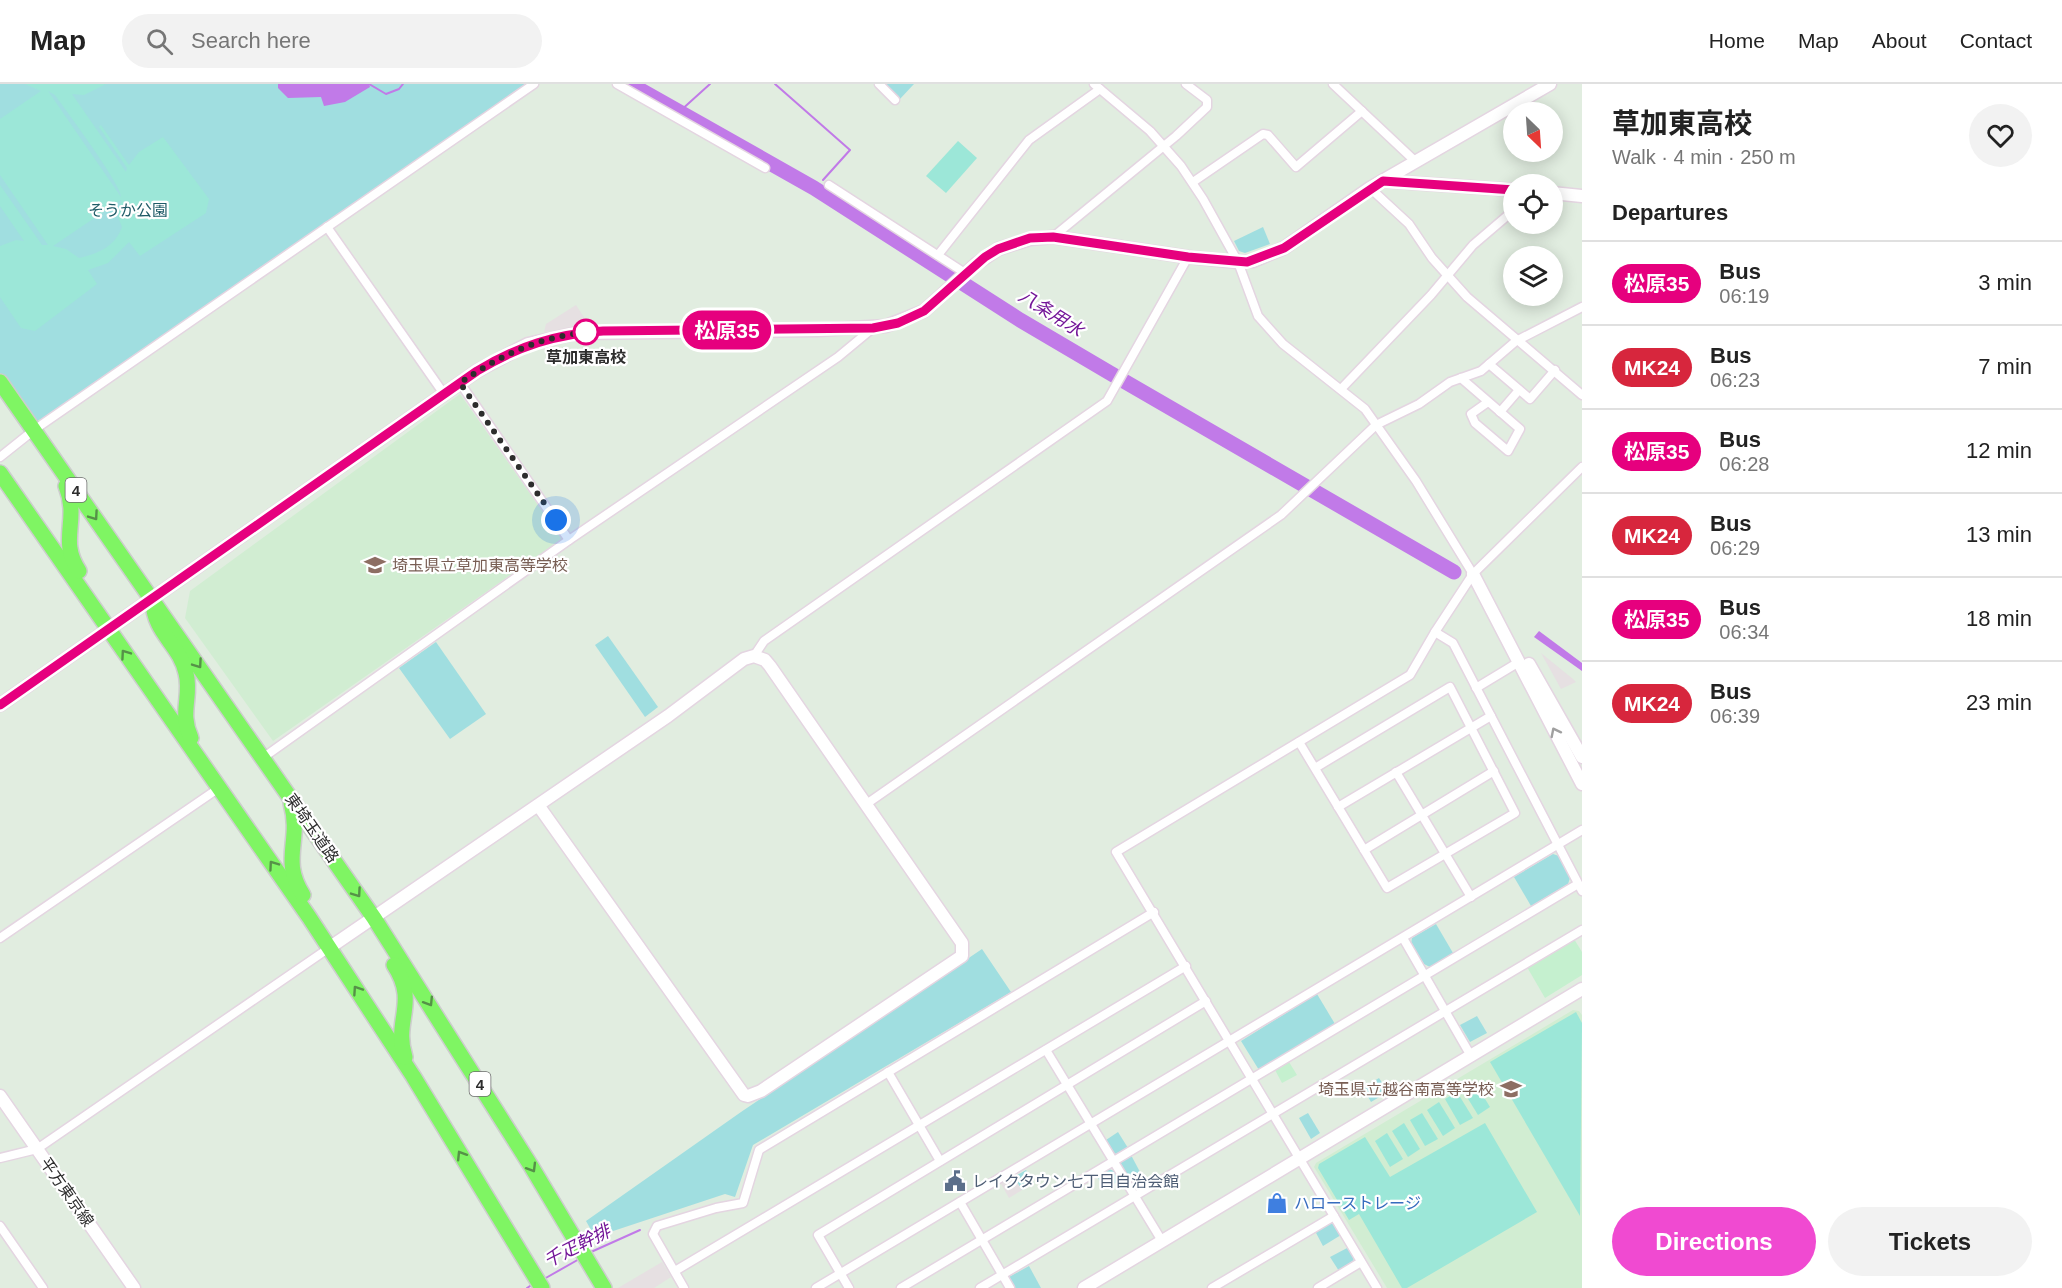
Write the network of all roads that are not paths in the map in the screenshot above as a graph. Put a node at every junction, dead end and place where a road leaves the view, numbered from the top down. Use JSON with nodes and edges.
{"nodes":[{"id":1,"x":534,"y":84,"type":"edge"},
{"id":2,"x":617,"y":84,"type":"edge"},
{"id":3,"x":879,"y":84,"type":"edge"},
{"id":4,"x":1186,"y":84,"type":"edge"},
{"id":5,"x":1333,"y":84,"type":"edge"},
{"id":6,"x":1350,"y":84,"type":"edge"},
{"id":7,"x":1550,"y":84,"type":"edge"},
{"id":8,"x":1097,"y":87,"type":"edge"},
{"id":9,"x":1343,"y":92,"type":"junction"},
{"id":10,"x":896,"y":100,"type":"dead end"},
{"id":11,"x":1362,"y":111,"type":"junction"},
{"id":12,"x":1164,"y":144,"type":"junction"},
{"id":13,"x":1416,"y":162,"type":"junction"},
{"id":14,"x":765,"y":168,"type":"dead end"},
{"id":15,"x":1383,"y":181,"type":"junction"},
{"id":16,"x":1193,"y":182,"type":"junction"},
{"id":17,"x":829,"y":185,"type":"dead end"},
{"id":18,"x":1370,"y":188,"type":"junction"},
{"id":19,"x":1503,"y":189,"type":"edge"},
{"id":20,"x":1563,"y":194,"type":"edge"},
{"id":21,"x":1582,"y":196,"type":"edge"},
{"id":22,"x":1503,"y":219,"type":"edge"},
{"id":23,"x":327,"y":227,"type":"junction"},
{"id":24,"x":1053,"y":237,"type":"junction"},
{"id":25,"x":938,"y":255,"type":"junction"},
{"id":26,"x":1188,"y":257,"type":"junction"},
{"id":27,"x":1238,"y":262,"type":"junction"},
{"id":28,"x":963,"y":275,"type":"junction"},
{"id":29,"x":1448,"y":276,"type":"junction"},
{"id":30,"x":1581,"y":310,"type":"edge"},
{"id":31,"x":873,"y":328,"type":"junction"},
{"id":32,"x":1516,"y":341,"type":"junction"},
{"id":33,"x":1489,"y":364,"type":"junction"},
{"id":34,"x":1555,"y":370,"type":"junction"},
{"id":35,"x":1461,"y":378,"type":"junction"},
{"id":36,"x":0,"y":382,"type":"edge"},
{"id":37,"x":460,"y":383,"type":"junction"},
{"id":38,"x":1341,"y":389,"type":"junction"},
{"id":39,"x":1519,"y":390,"type":"junction"},
{"id":40,"x":444,"y":394,"type":"junction"},
{"id":41,"x":1582,"y":395,"type":"edge"},
{"id":42,"x":1488,"y":402,"type":"junction"},
{"id":43,"x":1500,"y":412,"type":"junction"},
{"id":44,"x":1376,"y":425,"type":"junction"},
{"id":45,"x":34,"y":430,"type":"junction"},
{"id":46,"x":0,"y":457,"type":"edge"},
{"id":47,"x":57,"y":463,"type":"junction"},
{"id":48,"x":1582,"y":467,"type":"edge"},
{"id":49,"x":0,"y":473,"type":"edge"},
{"id":50,"x":569,"y":540,"type":"junction"},
{"id":51,"x":1473,"y":574,"type":"junction"},
{"id":52,"x":153,"y":598,"type":"junction"},
{"id":53,"x":108,"y":630,"type":"junction"},
{"id":54,"x":1435,"y":632,"type":"junction"},
{"id":55,"x":753,"y":656,"type":"junction"},
{"id":56,"x":1519,"y":662,"type":"junction"},
{"id":57,"x":1476,"y":688,"type":"junction"},
{"id":58,"x":0,"y":705,"type":"edge"},
{"id":59,"x":1491,"y":716,"type":"junction"},
{"id":60,"x":1471,"y":726,"type":"junction"},
{"id":61,"x":1299,"y":742,"type":"junction"},
{"id":62,"x":1581,"y":750,"type":"edge"},
{"id":63,"x":264,"y":757,"type":"junction"},
{"id":64,"x":202,"y":762,"type":"junction"},
{"id":65,"x":1315,"y":768,"type":"junction"},
{"id":66,"x":1494,"y":771,"type":"junction"},
{"id":67,"x":1396,"y":772,"type":"junction"},
{"id":68,"x":1582,"y":784,"type":"edge"},
{"id":69,"x":219,"y":788,"type":"junction"},
{"id":70,"x":284,"y":788,"type":"junction"},
{"id":71,"x":538,"y":805,"type":"junction"},
{"id":72,"x":865,"y":805,"type":"junction"},
{"id":73,"x":1338,"y":807,"type":"junction"},
{"id":74,"x":1422,"y":814,"type":"junction"},
{"id":75,"x":1582,"y":831,"type":"edge"},
{"id":76,"x":1558,"y":845,"type":"junction"},
{"id":77,"x":1364,"y":850,"type":"junction"},
{"id":78,"x":1445,"y":854,"type":"junction"},
{"id":79,"x":1580,"y":887,"type":"edge"},
{"id":80,"x":1471,"y":897,"type":"junction"},
{"id":81,"x":1155,"y":912,"type":"junction"},
{"id":82,"x":374,"y":918,"type":"junction"},
{"id":83,"x":1582,"y":930,"type":"edge"},
{"id":84,"x":0,"y":938,"type":"edge"},
{"id":85,"x":1403,"y":938,"type":"junction"},
{"id":86,"x":329,"y":948,"type":"junction"},
{"id":87,"x":1186,"y":966,"type":"junction"},
{"id":88,"x":1425,"y":975,"type":"junction"},
{"id":89,"x":1580,"y":994,"type":"edge"},
{"id":90,"x":1206,"y":1000,"type":"junction"},
{"id":91,"x":1445,"y":1011,"type":"junction"},
{"id":92,"x":1230,"y":1041,"type":"junction"},
{"id":93,"x":1046,"y":1050,"type":"junction"},
{"id":94,"x":1471,"y":1056,"type":"junction"},
{"id":95,"x":888,"y":1072,"type":"junction"},
{"id":96,"x":413,"y":1076,"type":"junction"},
{"id":97,"x":1252,"y":1078,"type":"junction"},
{"id":98,"x":1067,"y":1085,"type":"junction"},
{"id":99,"x":0,"y":1096,"type":"edge"},
{"id":100,"x":1274,"y":1113,"type":"junction"},
{"id":101,"x":918,"y":1124,"type":"junction"},
{"id":102,"x":1091,"y":1124,"type":"junction"},
{"id":103,"x":37,"y":1149,"type":"junction"},
{"id":104,"x":0,"y":1158,"type":"edge"},
{"id":105,"x":1301,"y":1158,"type":"junction"},
{"id":106,"x":1113,"y":1160,"type":"junction"},
{"id":107,"x":940,"y":1161,"type":"junction"},
{"id":108,"x":1134,"y":1197,"type":"junction"},
{"id":109,"x":960,"y":1202,"type":"junction"},
{"id":110,"x":1334,"y":1216,"type":"junction"},
{"id":111,"x":0,"y":1226,"type":"edge"},
{"id":112,"x":982,"y":1239,"type":"junction"},
{"id":113,"x":1162,"y":1241,"type":"junction"},
{"id":114,"x":1361,"y":1262,"type":"junction"},
{"id":115,"x":675,"y":1271,"type":"junction"},
{"id":116,"x":840,"y":1274,"type":"junction"},
{"id":117,"x":1002,"y":1275,"type":"junction"},
{"id":118,"x":539,"y":1284,"type":"edge"},
{"id":119,"x":43,"y":1288,"type":"edge"},
{"id":120,"x":134,"y":1288,"type":"edge"},
{"id":121,"x":604,"y":1288,"type":"edge"},
{"id":122,"x":684,"y":1288,"type":"edge"},
{"id":123,"x":816,"y":1288,"type":"edge"},
{"id":124,"x":849,"y":1288,"type":"edge"},
{"id":125,"x":901,"y":1288,"type":"edge"},
{"id":126,"x":980,"y":1288,"type":"edge"},
{"id":127,"x":1010,"y":1288,"type":"edge"},
{"id":128,"x":1084,"y":1288,"type":"edge"},
{"id":129,"x":1212,"y":1288,"type":"edge"},
{"id":130,"x":1318,"y":1288,"type":"edge"},
{"id":131,"x":1377,"y":1288,"type":"edge"}],
"edges":[{"from":1,"to":23,"type":"street"},
{"from":2,"to":14,"type":"street"},
{"from":3,"to":10,"type":"street"},
{"from":4,"to":12,"type":"street"},
{"from":5,"to":9,"type":"street"},
{"from":6,"to":9,"type":"street"},
{"from":7,"to":13,"type":"street"},
{"from":8,"to":12,"type":"street"},
{"from":8,"to":25,"type":"street"},
{"from":9,"to":11,"type":"street"},
{"from":11,"to":13,"type":"street"},
{"from":11,"to":16,"type":"street"},
{"from":12,"to":16,"type":"street"},
{"from":12,"to":24,"type":"street"},
{"from":13,"to":15,"type":"street"},
{"from":15,"to":18,"type":"street"},
{"from":15,"to":19,"type":"street"},
{"from":16,"to":27,"type":"street"},
{"from":17,"to":25,"type":"street"},
{"from":18,"to":27,"type":"street"},
{"from":18,"to":29,"type":"street"},
{"from":20,"to":21,"type":"street"},
{"from":22,"to":29,"type":"street"},
{"from":23,"to":40,"type":"street"},
{"from":23,"to":45,"type":"street"},
{"from":24,"to":26,"type":"street"},
{"from":24,"to":28,"type":"street"},
{"from":25,"to":28,"type":"street"},
{"from":26,"to":27,"type":"street"},
{"from":26,"to":55,"type":"street"},
{"from":27,"to":38,"type":"street"},
{"from":28,"to":31,"type":"street"},
{"from":29,"to":32,"type":"street"},
{"from":29,"to":38,"type":"street"},
{"from":30,"to":32,"type":"street"},
{"from":31,"to":37,"type":"street"},
{"from":31,"to":50,"type":"street"},
{"from":32,"to":33,"type":"street"},
{"from":32,"to":34,"type":"street"},
{"from":33,"to":35,"type":"street"},
{"from":33,"to":39,"type":"street"},
{"from":34,"to":39,"type":"street"},
{"from":34,"to":41,"type":"street"},
{"from":35,"to":42,"type":"street"},
{"from":35,"to":44,"type":"street"},
{"from":36,"to":45,"type":"highway","name":"東埼玉道路","number":"4"},
{"from":37,"to":40,"type":"street"},
{"from":37,"to":50,"type":"street"},
{"from":38,"to":44,"type":"street"},
{"from":39,"to":43,"type":"street"},
{"from":40,"to":52,"type":"street"},
{"from":42,"to":43,"type":"street"},
{"from":42,"to":43,"type":"street"},
{"from":44,"to":51,"type":"street"},
{"from":44,"to":72,"type":"street"},
{"from":45,"to":46,"type":"street"},
{"from":45,"to":47,"type":"highway","name":"東埼玉道路","number":"4"},
{"from":47,"to":52,"type":"highway","name":"東埼玉道路","number":"4","one_way":true},
{"from":47,"to":53,"type":"highway","number":"4"},
{"from":48,"to":51,"type":"street"},
{"from":49,"to":53,"type":"highway","number":"4"},
{"from":50,"to":63,"type":"street"},
{"from":51,"to":54,"type":"street"},
{"from":51,"to":56,"type":"street"},
{"from":51,"to":62,"type":"street"},
{"from":52,"to":53,"type":"street"},
{"from":52,"to":63,"type":"highway","name":"東埼玉道路","number":"4","one_way":true},
{"from":52,"to":64,"type":"highway","number":"4"},
{"from":53,"to":58,"type":"street"},
{"from":64,"to":53,"type":"highway","number":"4","one_way":true},
{"from":54,"to":57,"type":"street"},
{"from":54,"to":61,"type":"street"},
{"from":55,"to":71,"type":"street"},
{"from":55,"to":72,"type":"street"},
{"from":56,"to":57,"type":"street"},
{"from":68,"to":56,"type":"street","one_way":true},
{"from":57,"to":59,"type":"street"},
{"from":59,"to":60,"type":"street"},
{"from":59,"to":76,"type":"street"},
{"from":60,"to":65,"type":"street"},
{"from":60,"to":66,"type":"street"},
{"from":60,"to":67,"type":"street"},
{"from":61,"to":65,"type":"street"},
{"from":61,"to":81,"type":"street"},
{"from":63,"to":70,"type":"highway","name":"東埼玉道路","number":"4"},
{"from":64,"to":69,"type":"highway","number":"4"},
{"from":65,"to":73,"type":"street"},
{"from":66,"to":74,"type":"street"},
{"from":66,"to":78,"type":"street"},
{"from":67,"to":73,"type":"street"},
{"from":67,"to":74,"type":"street"},
{"from":69,"to":84,"type":"street"},
{"from":86,"to":69,"type":"highway","number":"4","one_way":true},
{"from":70,"to":82,"type":"highway","name":"東埼玉道路","number":"4","one_way":true},
{"from":70,"to":86,"type":"highway","number":"4"},
{"from":71,"to":72,"type":"street"},
{"from":71,"to":82,"type":"street"},
{"from":73,"to":77,"type":"street"},
{"from":74,"to":77,"type":"street"},
{"from":74,"to":78,"type":"street"},
{"from":75,"to":76,"type":"street"},
{"from":76,"to":79,"type":"street"},
{"from":76,"to":80,"type":"street"},
{"from":77,"to":78,"type":"street"},
{"from":78,"to":80,"type":"street"},
{"from":79,"to":88,"type":"street"},
{"from":80,"to":85,"type":"street"},
{"from":81,"to":87,"type":"street"},
{"from":81,"to":95,"type":"street"},
{"from":82,"to":86,"type":"street"},
{"from":82,"to":96,"type":"highway","number":"4"},
{"from":82,"to":121,"type":"highway","name":"東埼玉道路","number":"4","one_way":true},
{"from":83,"to":91,"type":"street"},
{"from":85,"to":88,"type":"street"},
{"from":85,"to":92,"type":"street"},
{"from":96,"to":86,"type":"highway","number":"4","one_way":true},
{"from":86,"to":103,"type":"street"},
{"from":87,"to":90,"type":"street"},
{"from":87,"to":93,"type":"street"},
{"from":88,"to":91,"type":"street"},
{"from":88,"to":97,"type":"street"},
{"from":89,"to":94,"type":"street"},
{"from":90,"to":92,"type":"street"},
{"from":90,"to":98,"type":"street"},
{"from":91,"to":94,"type":"street"},
{"from":91,"to":100,"type":"street"},
{"from":92,"to":97,"type":"street"},
{"from":92,"to":102,"type":"street"},
{"from":93,"to":98,"type":"street"},
{"from":93,"to":101,"type":"street"},
{"from":94,"to":105,"type":"street"},
{"from":95,"to":101,"type":"street"},
{"from":95,"to":115,"type":"street"},
{"from":118,"to":96,"type":"highway","number":"4","one_way":true},
{"from":97,"to":100,"type":"street"},
{"from":97,"to":106,"type":"street"},
{"from":98,"to":102,"type":"street"},
{"from":98,"to":107,"type":"street"},
{"from":99,"to":103,"type":"street","name":"平方東京線"},
{"from":100,"to":105,"type":"street"},
{"from":100,"to":108,"type":"street"},
{"from":101,"to":107,"type":"street"},
{"from":101,"to":115,"type":"street"},
{"from":102,"to":106,"type":"street"},
{"from":102,"to":109,"type":"street"},
{"from":103,"to":104,"type":"street"},
{"from":103,"to":120,"type":"street","name":"平方東京線"},
{"from":105,"to":110,"type":"street"},
{"from":105,"to":113,"type":"street"},
{"from":106,"to":108,"type":"street"},
{"from":106,"to":112,"type":"street"},
{"from":107,"to":116,"type":"street"},
{"from":108,"to":113,"type":"street"},
{"from":108,"to":117,"type":"street"},
{"from":109,"to":112,"type":"street"},
{"from":109,"to":116,"type":"street"},
{"from":110,"to":114,"type":"street"},
{"from":110,"to":129,"type":"street"},
{"from":111,"to":119,"type":"street"},
{"from":112,"to":117,"type":"street"},
{"from":112,"to":125,"type":"street"},
{"from":113,"to":128,"type":"street"},
{"from":114,"to":130,"type":"street"},
{"from":114,"to":131,"type":"street"},
{"from":115,"to":122,"type":"street"},
{"from":116,"to":123,"type":"street"},
{"from":116,"to":124,"type":"street"},
{"from":117,"to":126,"type":"street"},
{"from":117,"to":127,"type":"street"}]}
